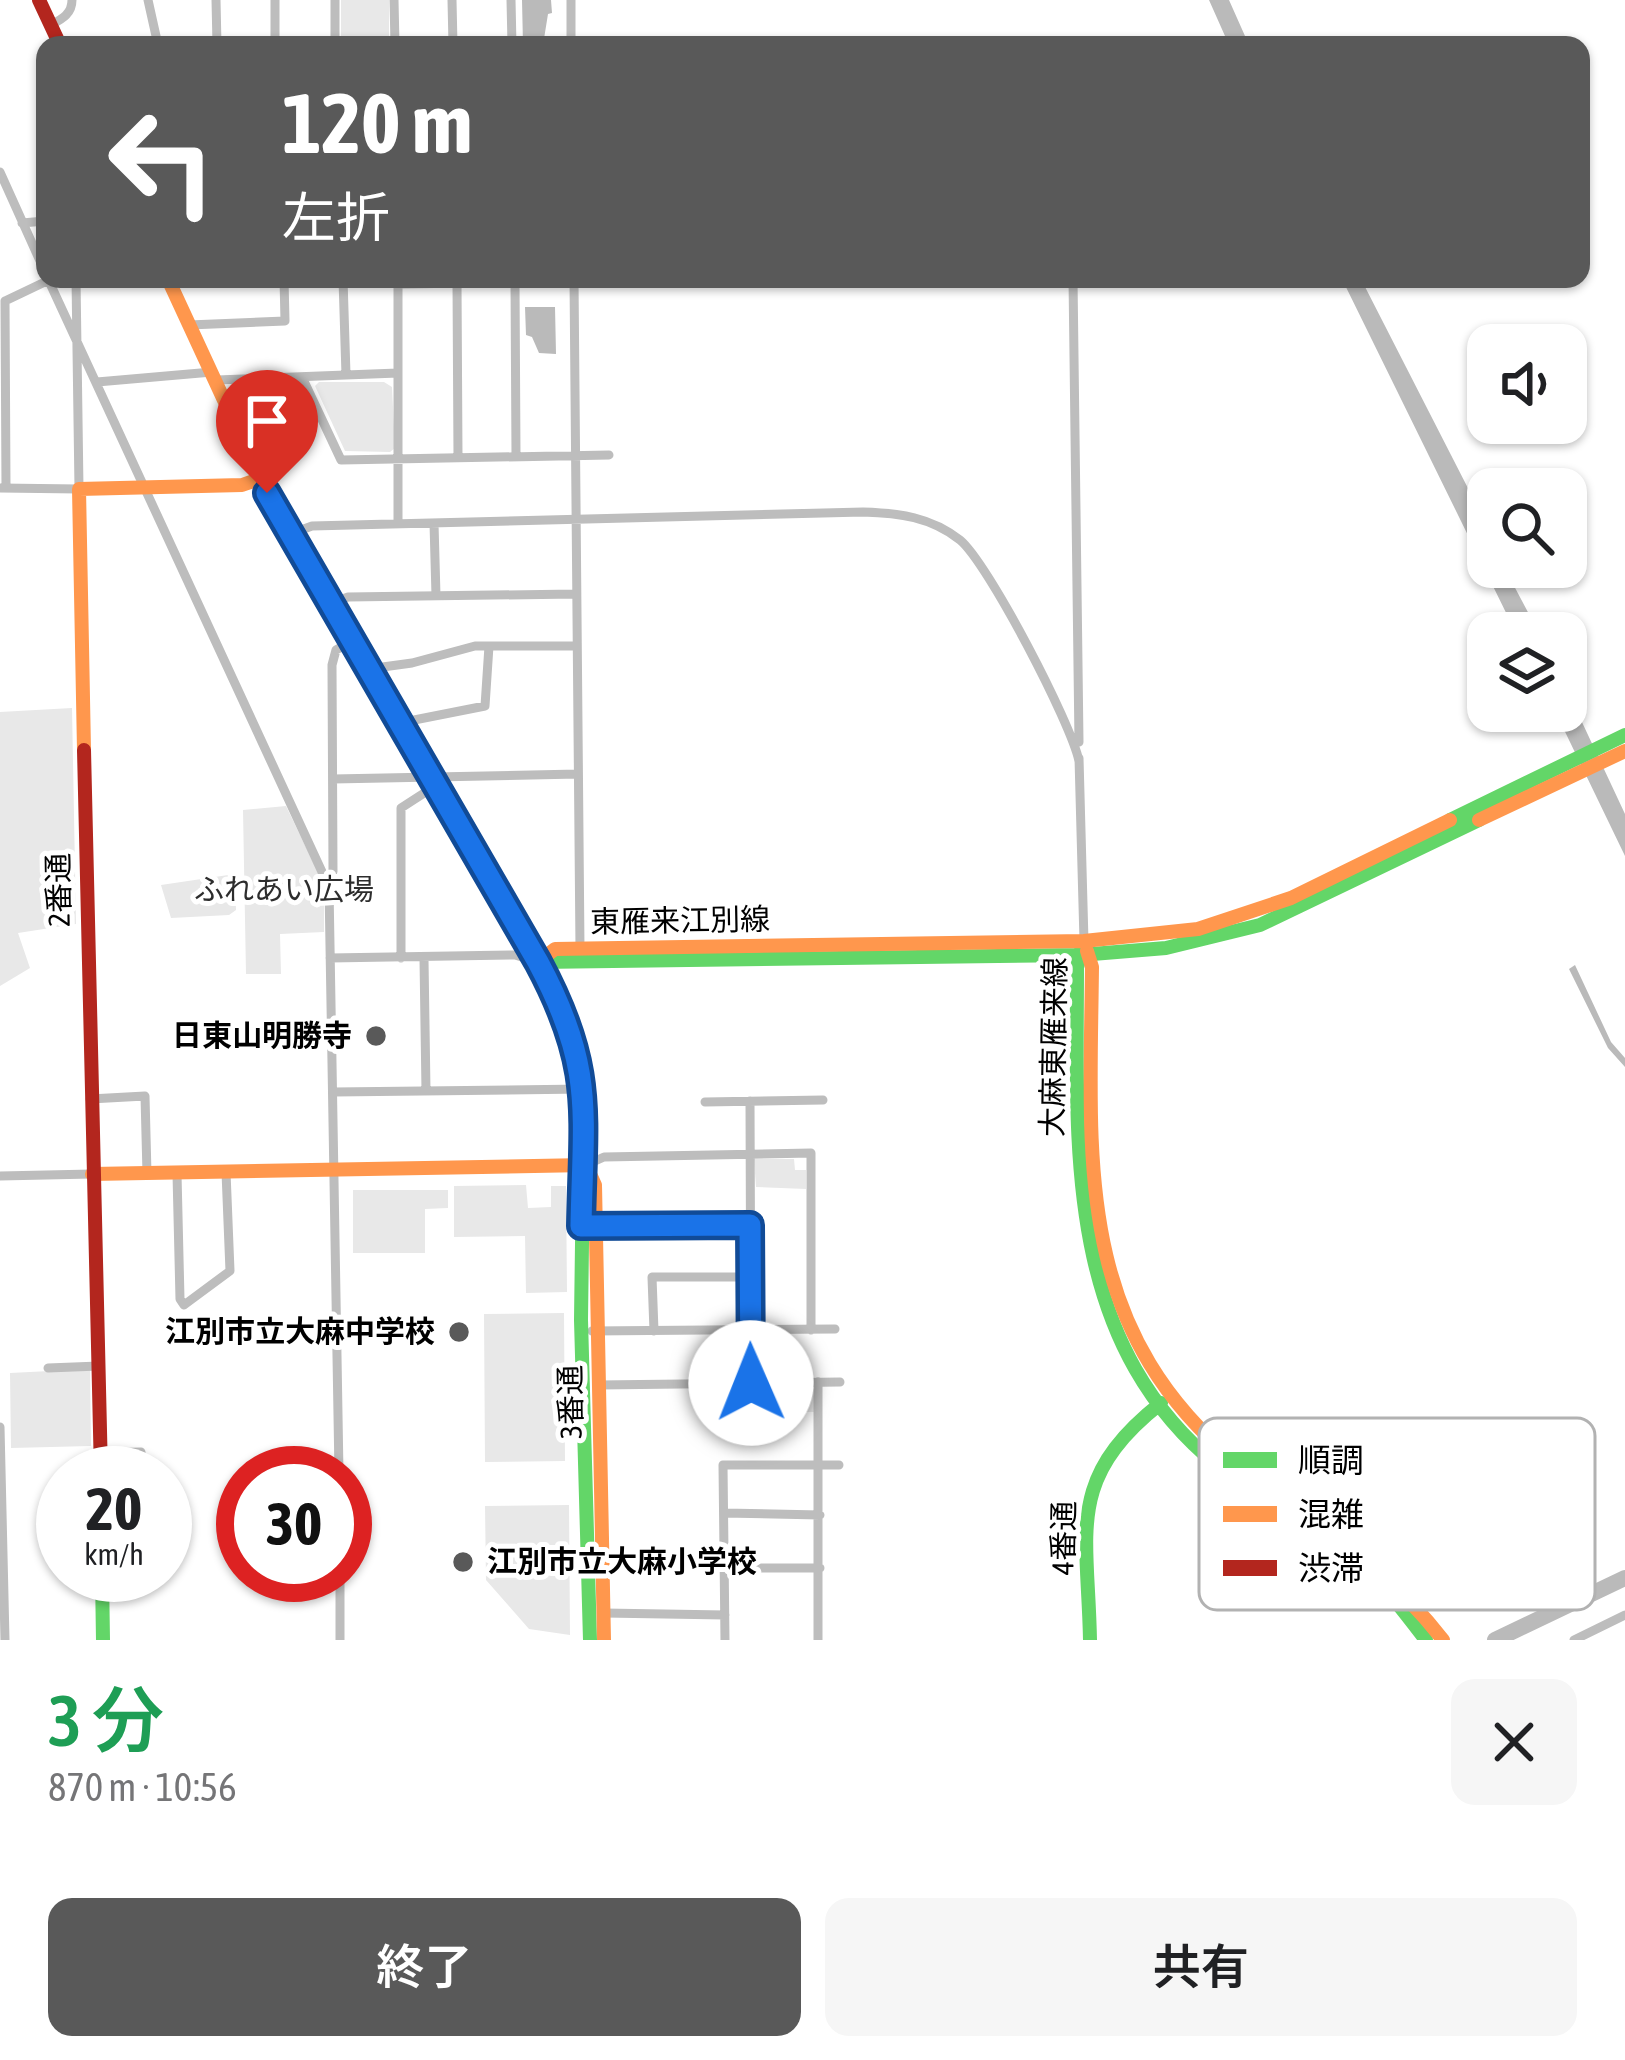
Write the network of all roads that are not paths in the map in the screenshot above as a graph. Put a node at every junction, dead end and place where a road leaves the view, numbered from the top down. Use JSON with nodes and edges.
{"nodes":[{"id":1,"x":39,"y":0,"type":"edge"},
{"id":2,"x":72,"y":0,"type":"edge"},
{"id":3,"x":148,"y":0,"type":"edge"},
{"id":4,"x":216,"y":0,"type":"edge"},
{"id":5,"x":274,"y":0,"type":"edge"},
{"id":6,"x":335,"y":0,"type":"edge"},
{"id":7,"x":394,"y":0,"type":"edge"},
{"id":8,"x":452,"y":0,"type":"edge"},
{"id":9,"x":511,"y":0,"type":"edge"},
{"id":10,"x":571,"y":0,"type":"edge"},
{"id":11,"x":51,"y":25,"type":"junction"},
{"id":12,"x":56,"y":36,"type":"edge"},
{"id":13,"x":156,"y":36,"type":"edge"},
{"id":14,"x":218,"y":36,"type":"edge"},
{"id":15,"x":275,"y":36,"type":"edge"},
{"id":16,"x":335,"y":36,"type":"edge"},
{"id":17,"x":394,"y":36,"type":"edge"},
{"id":18,"x":453,"y":36,"type":"edge"},
{"id":19,"x":512,"y":36,"type":"edge"},
{"id":20,"x":572,"y":36,"type":"edge"},
{"id":21,"x":0,"y":172,"type":"edge"},
{"id":22,"x":36,"y":222,"type":"edge"},
{"id":23,"x":22,"y":223,"type":"junction"},
{"id":24,"x":36,"y":253,"type":"edge"},
{"id":25,"x":36,"y":283,"type":"edge"},
{"id":26,"x":52,"y":288,"type":"edge"},
{"id":27,"x":76,"y":288,"type":"edge"},
{"id":28,"x":172,"y":288,"type":"edge"},
{"id":29,"x":284,"y":288,"type":"edge"},
{"id":30,"x":343,"y":288,"type":"edge"},
{"id":31,"x":398,"y":288,"type":"edge"},
{"id":32,"x":457,"y":288,"type":"edge"},
{"id":33,"x":515,"y":288,"type":"edge"},
{"id":34,"x":574,"y":288,"type":"edge"},
{"id":35,"x":1073,"y":288,"type":"edge"},
{"id":36,"x":3,"y":301,"type":"edge"},
{"id":37,"x":189,"y":325,"type":"junction"},
{"id":38,"x":77,"y":343,"type":"junction"},
{"id":39,"x":398,"y":373,"type":"junction"},
{"id":40,"x":346,"y":375,"type":"junction"},
{"id":41,"x":214,"y":376,"type":"junction"},
{"id":42,"x":302,"y":377,"type":"junction"},
{"id":43,"x":97,"y":382,"type":"junction"},
{"id":44,"x":577,"y":455,"type":"junction"},
{"id":45,"x":609,"y":455,"type":"dead end"},
{"id":46,"x":516,"y":456,"type":"junction"},
{"id":47,"x":458,"y":458,"type":"junction"},
{"id":48,"x":398,"y":461,"type":"junction"},
{"id":49,"x":262,"y":478,"type":"junction"},
{"id":50,"x":3,"y":488,"type":"edge"},
{"id":51,"x":148,"y":488,"type":"junction"},
{"id":52,"x":79,"y":489,"type":"junction"},
{"id":53,"x":578,"y":520,"type":"junction"},
{"id":54,"x":434,"y":523,"type":"junction"},
{"id":55,"x":398,"y":524,"type":"junction"},
{"id":56,"x":290,"y":533,"type":"junction"},
{"id":57,"x":575,"y":594,"type":"junction"},
{"id":58,"x":436,"y":596,"type":"junction"},
{"id":59,"x":331,"y":603,"type":"junction"},
{"id":60,"x":352,"y":641,"type":"junction"},
{"id":61,"x":489,"y":646,"type":"junction"},
{"id":62,"x":576,"y":646,"type":"junction"},
{"id":63,"x":368,"y":669,"type":"junction"},
{"id":64,"x":399,"y":723,"type":"junction"},
{"id":65,"x":1625,"y":734,"type":"edge"},
{"id":66,"x":1625,"y":751,"type":"edge"},
{"id":67,"x":1079,"y":760,"type":"junction"},
{"id":68,"x":578,"y":774,"type":"junction"},
{"id":69,"x":333,"y":779,"type":"junction"},
{"id":70,"x":432,"y":781,"type":"junction"},
{"id":71,"x":1539,"y":784,"type":"junction"},
{"id":72,"x":329,"y":886,"type":"junction"},
{"id":73,"x":580,"y":949,"type":"junction"},
{"id":74,"x":1084,"y":950,"type":"junction"},
{"id":75,"x":330,"y":958,"type":"junction"},
{"id":76,"x":401,"y":958,"type":"junction"},
{"id":77,"x":424,"y":959,"type":"junction"},
{"id":78,"x":538,"y":962,"type":"junction"},
{"id":79,"x":584,"y":1089,"type":"junction"},
{"id":80,"x":425,"y":1091,"type":"junction"},
{"id":81,"x":334,"y":1092,"type":"junction"},
{"id":82,"x":90,"y":1099,"type":"junction"},
{"id":83,"x":823,"y":1100,"type":"dead end"},
{"id":84,"x":750,"y":1101,"type":"junction"},
{"id":85,"x":705,"y":1102,"type":"dead end"},
{"id":86,"x":750,"y":1154,"type":"junction"},
{"id":87,"x":586,"y":1165,"type":"junction"},
{"id":88,"x":334,"y":1171,"type":"junction"},
{"id":89,"x":226,"y":1172,"type":"junction"},
{"id":90,"x":92,"y":1174,"type":"junction"},
{"id":91,"x":147,"y":1174,"type":"junction"},
{"id":92,"x":177,"y":1174,"type":"junction"},
{"id":93,"x":0,"y":1175,"type":"edge"},
{"id":94,"x":750,"y":1225,"type":"junction"},
{"id":95,"x":588,"y":1226,"type":"junction"},
{"id":96,"x":750,"y":1277,"type":"junction"},
{"id":97,"x":835,"y":1329,"type":"dead end"},
{"id":98,"x":653,"y":1330,"type":"junction"},
{"id":99,"x":751,"y":1330,"type":"junction"},
{"id":100,"x":812,"y":1330,"type":"junction"},
{"id":101,"x":589,"y":1331,"type":"junction"},
{"id":102,"x":99,"y":1366,"type":"junction"},
{"id":103,"x":48,"y":1368,"type":"dead end"},
{"id":104,"x":818,"y":1382,"type":"junction"},
{"id":105,"x":840,"y":1382,"type":"dead end"},
{"id":106,"x":751,"y":1383,"type":"junction"},
{"id":107,"x":590,"y":1385,"type":"junction"},
{"id":108,"x":1162,"y":1401,"type":"junction"},
{"id":109,"x":0,"y":1427,"type":"edge"},
{"id":110,"x":1199,"y":1432,"type":"edge"},
{"id":111,"x":1199,"y":1441,"type":"edge"},
{"id":112,"x":100,"y":1446,"type":"edge"},
{"id":113,"x":339,"y":1446,"type":"edge"},
{"id":114,"x":0,"y":1456,"type":"edge"},
{"id":115,"x":819,"y":1465,"type":"junction"},
{"id":116,"x":839,"y":1465,"type":"dead end"},
{"id":117,"x":724,"y":1513,"type":"junction"},
{"id":118,"x":820,"y":1515,"type":"junction"},
{"id":119,"x":724,"y":1568,"type":"junction"},
{"id":120,"x":820,"y":1568,"type":"junction"},
{"id":121,"x":102,"y":1602,"type":"edge"},
{"id":122,"x":340,"y":1602,"type":"edge"},
{"id":123,"x":1403,"y":1610,"type":"edge"},
{"id":124,"x":1419,"y":1610,"type":"edge"},
{"id":125,"x":604,"y":1613,"type":"junction"},
{"id":126,"x":1625,"y":1615,"type":"edge"},
{"id":127,"x":725,"y":1616,"type":"junction"},
{"id":128,"x":5,"y":1640,"type":"edge"},
{"id":129,"x":103,"y":1640,"type":"edge"},
{"id":130,"x":340,"y":1640,"type":"edge"},
{"id":131,"x":590,"y":1640,"type":"edge"},
{"id":132,"x":604,"y":1640,"type":"edge"},
{"id":133,"x":725,"y":1640,"type":"edge"},
{"id":134,"x":818,"y":1640,"type":"edge"},
{"id":135,"x":1090,"y":1640,"type":"edge"},
{"id":136,"x":1426,"y":1640,"type":"edge"},
{"id":137,"x":1443,"y":1640,"type":"edge"},
{"id":138,"x":1574,"y":1640,"type":"edge"}],
"edges":[{"from":1,"to":11,"type":"main road"},
{"from":2,"to":11,"type":"street"},
{"from":3,"to":13,"type":"street"},
{"from":4,"to":14,"type":"street"},
{"from":5,"to":15,"type":"street"},
{"from":6,"to":16,"type":"street"},
{"from":7,"to":17,"type":"street"},
{"from":8,"to":18,"type":"street"},
{"from":9,"to":19,"type":"street"},
{"from":10,"to":20,"type":"street"},
{"from":11,"to":12,"type":"main road"},
{"from":21,"to":23,"type":"street"},
{"from":22,"to":23,"type":"street"},
{"from":23,"to":24,"type":"street"},
{"from":25,"to":36,"type":"street"},
{"from":26,"to":38,"type":"street"},
{"from":27,"to":38,"type":"street"},
{"from":28,"to":37,"type":"main road","name":"3番通"},
{"from":29,"to":37,"type":"street"},
{"from":30,"to":40,"type":"street"},
{"from":31,"to":39,"type":"street"},
{"from":32,"to":47,"type":"street"},
{"from":33,"to":46,"type":"street"},
{"from":34,"to":44,"type":"street"},
{"from":35,"to":67,"type":"street"},
{"from":36,"to":50,"type":"street"},
{"from":37,"to":41,"type":"main road","name":"3番通"},
{"from":38,"to":43,"type":"street"},
{"from":38,"to":52,"type":"street"},
{"from":39,"to":40,"type":"street"},
{"from":39,"to":48,"type":"street"},
{"from":40,"to":42,"type":"street"},
{"from":41,"to":42,"type":"street"},
{"from":41,"to":43,"type":"street"},
{"from":41,"to":49,"type":"main road","name":"3番通"},
{"from":42,"to":48,"type":"street"},
{"from":43,"to":51,"type":"street"},
{"from":44,"to":45,"type":"street"},
{"from":44,"to":46,"type":"street"},
{"from":44,"to":53,"type":"street"},
{"from":46,"to":47,"type":"street"},
{"from":47,"to":48,"type":"street"},
{"from":48,"to":55,"type":"street"},
{"from":49,"to":51,"type":"main road"},
{"from":49,"to":56,"type":"main road","name":"3番通"},
{"from":50,"to":52,"type":"street"},
{"from":51,"to":52,"type":"main road"},
{"from":51,"to":72,"type":"street"},
{"from":52,"to":82,"type":"main road","name":"2番通"},
{"from":53,"to":54,"type":"street"},
{"from":53,"to":57,"type":"street"},
{"from":53,"to":67,"type":"street"},
{"from":54,"to":55,"type":"street"},
{"from":54,"to":58,"type":"street"},
{"from":55,"to":56,"type":"street"},
{"from":56,"to":59,"type":"main road","name":"3番通"},
{"from":57,"to":58,"type":"street"},
{"from":57,"to":62,"type":"street"},
{"from":58,"to":59,"type":"street"},
{"from":59,"to":60,"type":"main road","name":"3番通"},
{"from":60,"to":63,"type":"main road","name":"3番通"},
{"from":60,"to":69,"type":"street"},
{"from":61,"to":62,"type":"street"},
{"from":61,"to":63,"type":"street"},
{"from":61,"to":64,"type":"street"},
{"from":62,"to":68,"type":"street"},
{"from":63,"to":64,"type":"main road","name":"3番通"},
{"from":64,"to":70,"type":"main road","name":"3番通"},
{"from":65,"to":71,"type":"main road","name":"東雁来江別線"},
{"from":66,"to":71,"type":"main road","name":"東雁来江別線"},
{"from":67,"to":74,"type":"street"},
{"from":68,"to":70,"type":"street"},
{"from":68,"to":73,"type":"street"},
{"from":69,"to":70,"type":"street"},
{"from":69,"to":72,"type":"street"},
{"from":70,"to":76,"type":"street"},
{"from":70,"to":78,"type":"main road","name":"3番通"},
{"from":71,"to":74,"type":"main road","name":"東雁来江別線"},
{"from":72,"to":75,"type":"street"},
{"from":73,"to":74,"type":"main road","name":"東雁来江別線"},
{"from":73,"to":78,"type":"main road","name":"東雁来江別線"},
{"from":74,"to":78,"type":"main road","name":"東雁来江別線"},
{"from":74,"to":108,"type":"main road","name":"大麻東雁来線"},
{"from":75,"to":76,"type":"street"},
{"from":75,"to":81,"type":"street"},
{"from":76,"to":77,"type":"street"},
{"from":77,"to":78,"type":"street"},
{"from":77,"to":80,"type":"street"},
{"from":78,"to":79,"type":"main road","name":"3番通"},
{"from":79,"to":80,"type":"street"},
{"from":79,"to":87,"type":"main road","name":"3番通"},
{"from":80,"to":81,"type":"street"},
{"from":81,"to":88,"type":"street"},
{"from":82,"to":90,"type":"main road","name":"2番通"},
{"from":82,"to":91,"type":"street"},
{"from":83,"to":84,"type":"street"},
{"from":84,"to":85,"type":"street"},
{"from":84,"to":86,"type":"street"},
{"from":86,"to":87,"type":"street"},
{"from":86,"to":94,"type":"street"},
{"from":86,"to":100,"type":"street"},
{"from":87,"to":88,"type":"main road"},
{"from":87,"to":95,"type":"main road","name":"3番通"},
{"from":88,"to":89,"type":"main road"},
{"from":88,"to":113,"type":"street"},
{"from":89,"to":92,"type":"main road"},
{"from":89,"to":92,"type":"street"},
{"from":90,"to":91,"type":"main road"},
{"from":90,"to":93,"type":"street"},
{"from":90,"to":102,"type":"main road","name":"2番通"},
{"from":91,"to":92,"type":"main road"},
{"from":94,"to":95,"type":"street"},
{"from":94,"to":96,"type":"street"},
{"from":95,"to":101,"type":"main road","name":"3番通"},
{"from":96,"to":98,"type":"street"},
{"from":96,"to":99,"type":"street"},
{"from":97,"to":100,"type":"street"},
{"from":98,"to":99,"type":"street"},
{"from":98,"to":101,"type":"street"},
{"from":99,"to":100,"type":"street"},
{"from":99,"to":106,"type":"street"},
{"from":101,"to":107,"type":"main road","name":"3番通"},
{"from":102,"to":103,"type":"street"},
{"from":102,"to":112,"type":"main road","name":"2番通"},
{"from":104,"to":105,"type":"street"},
{"from":104,"to":106,"type":"street"},
{"from":104,"to":115,"type":"street"},
{"from":106,"to":107,"type":"street"},
{"from":107,"to":125,"type":"main road","name":"3番通"},
{"from":107,"to":131,"type":"main road","name":"3番通"},
{"from":108,"to":110,"type":"main road","name":"大麻東雁来線"},
{"from":108,"to":111,"type":"main road","name":"大麻東雁来線"},
{"from":108,"to":135,"type":"main road","name":"4番通"},
{"from":109,"to":114,"type":"street"},
{"from":114,"to":128,"type":"street"},
{"from":115,"to":116,"type":"street"},
{"from":115,"to":117,"type":"street"},
{"from":115,"to":118,"type":"street"},
{"from":117,"to":118,"type":"street"},
{"from":117,"to":119,"type":"street"},
{"from":118,"to":120,"type":"street"},
{"from":119,"to":120,"type":"street"},
{"from":119,"to":127,"type":"street"},
{"from":120,"to":134,"type":"street"},
{"from":121,"to":129,"type":"main road"},
{"from":122,"to":130,"type":"street"},
{"from":123,"to":136,"type":"main road","name":"大麻東雁来線"},
{"from":124,"to":137,"type":"main road","name":"大麻東雁来線"},
{"from":125,"to":127,"type":"street"},
{"from":125,"to":132,"type":"main road","name":"3番通"},
{"from":126,"to":138,"type":"street"},
{"from":127,"to":133,"type":"street"}]}
